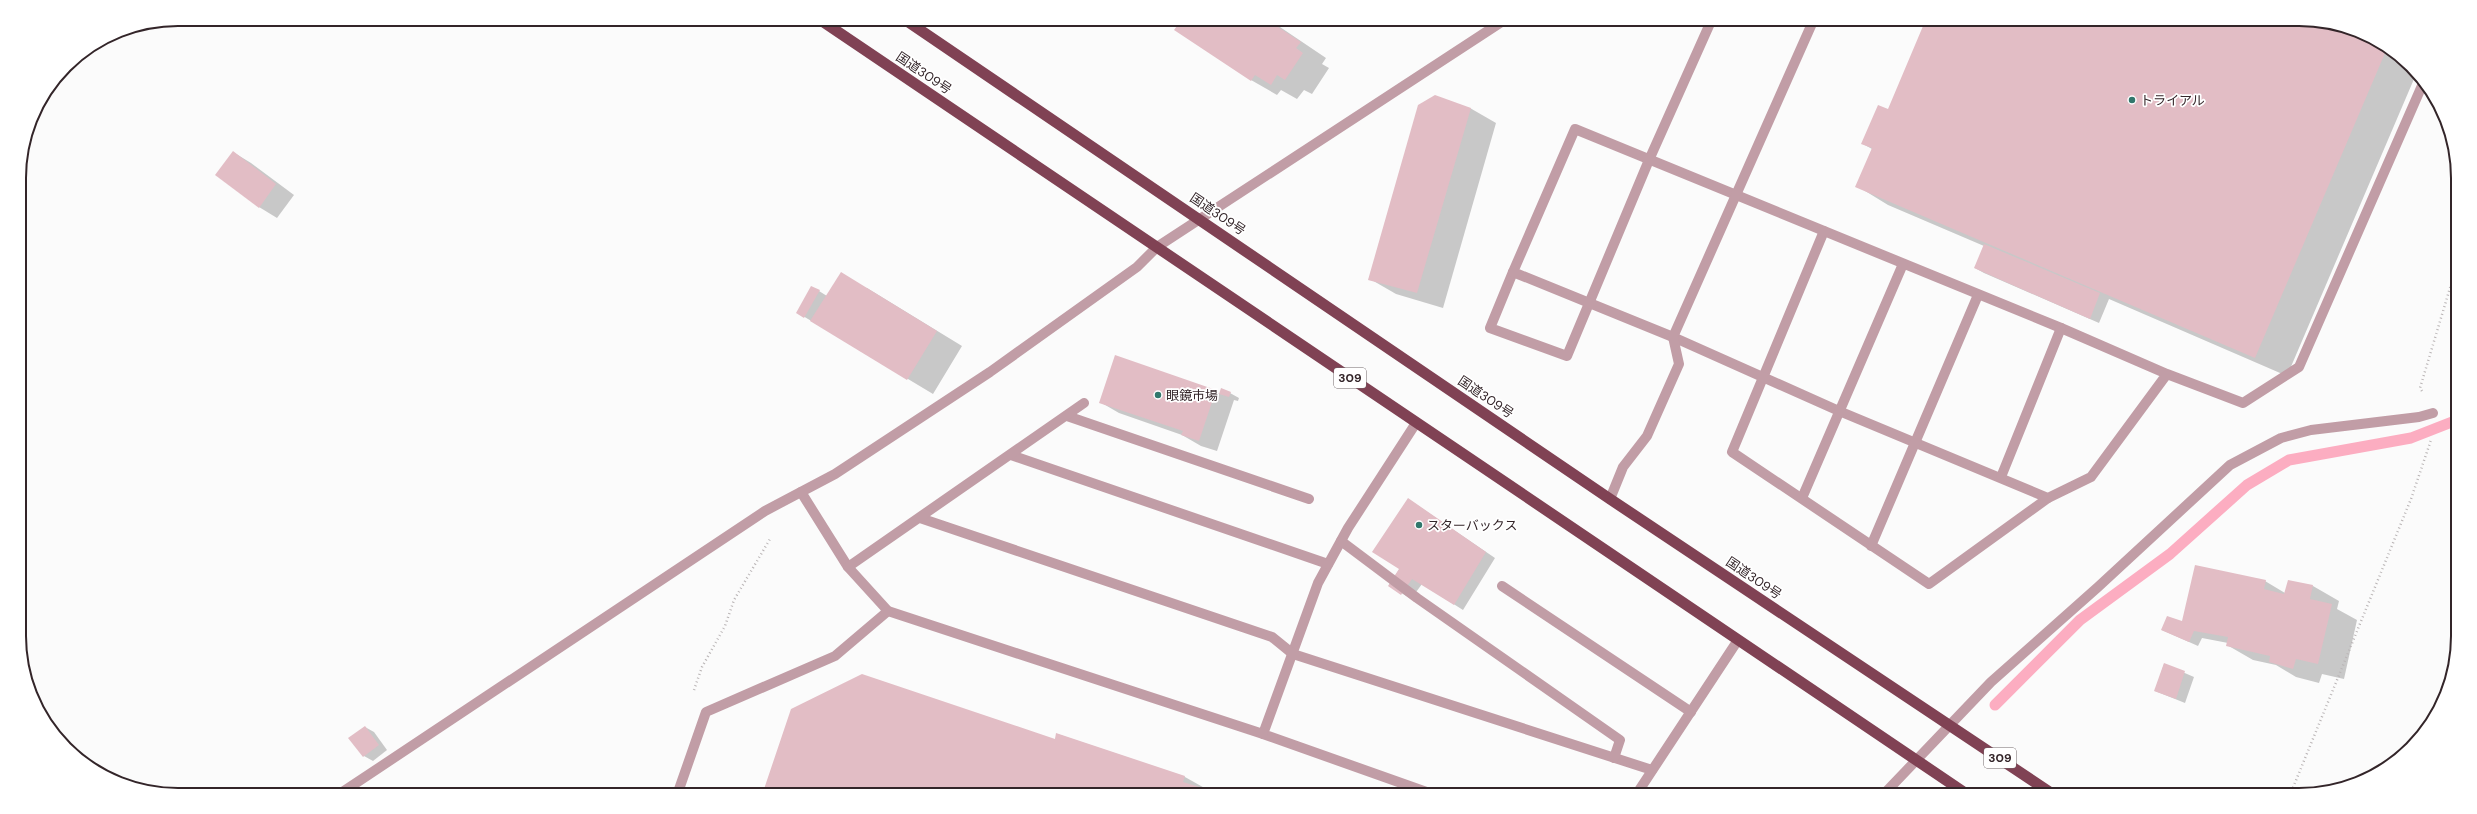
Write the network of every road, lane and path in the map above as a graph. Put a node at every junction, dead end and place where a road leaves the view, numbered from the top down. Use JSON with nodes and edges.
{"nodes":[{"id":1,"x":829,"y":26,"type":"edge"},
{"id":2,"x":914,"y":26,"type":"edge"},
{"id":3,"x":1495,"y":26,"type":"edge"},
{"id":4,"x":1709,"y":26,"type":"edge"},
{"id":5,"x":1811,"y":26,"type":"edge"},
{"id":6,"x":2421,"y":88,"type":"edge"},
{"id":7,"x":1649,"y":160,"type":"junction"},
{"id":8,"x":1737,"y":195,"type":"junction"},
{"id":9,"x":1200,"y":218,"type":"junction"},
{"id":10,"x":1824,"y":231,"type":"junction"},
{"id":11,"x":1156,"y":247,"type":"junction"},
{"id":12,"x":1903,"y":264,"type":"junction"},
{"id":13,"x":1512,"y":272,"type":"junction"},
{"id":14,"x":2451,"y":285,"type":"edge"},
{"id":15,"x":1978,"y":295,"type":"junction"},
{"id":16,"x":1590,"y":303,"type":"junction"},
{"id":17,"x":2061,"y":328,"type":"junction"},
{"id":18,"x":1673,"y":337,"type":"junction"},
{"id":19,"x":2167,"y":374,"type":"junction"},
{"id":20,"x":1762,"y":377,"type":"junction"},
{"id":21,"x":1084,"y":404,"type":"dead end"},
{"id":22,"x":1839,"y":411,"type":"junction"},
{"id":23,"x":2433,"y":413,"type":"junction"},
{"id":24,"x":1067,"y":416,"type":"junction"},
{"id":25,"x":1416,"y":422,"type":"junction"},
{"id":26,"x":1916,"y":444,"type":"junction"},
{"id":27,"x":1011,"y":455,"type":"junction"},
{"id":28,"x":2001,"y":477,"type":"junction"},
{"id":29,"x":801,"y":492,"type":"junction"},
{"id":30,"x":1802,"y":498,"type":"junction"},
{"id":31,"x":2048,"y":498,"type":"junction"},
{"id":32,"x":1310,"y":499,"type":"dead end"},
{"id":33,"x":1610,"y":499,"type":"junction"},
{"id":34,"x":765,"y":511,"type":"junction"},
{"id":35,"x":920,"y":518,"type":"junction"},
{"id":36,"x":1341,"y":541,"type":"junction"},
{"id":37,"x":1871,"y":546,"type":"junction"},
{"id":38,"x":1328,"y":564,"type":"junction"},
{"id":39,"x":848,"y":567,"type":"junction"},
{"id":40,"x":1502,"y":586,"type":"dead end"},
{"id":41,"x":888,"y":611,"type":"junction"},
{"id":42,"x":1738,"y":640,"type":"junction"},
{"id":43,"x":1293,"y":654,"type":"junction"},
{"id":44,"x":692,"y":696,"type":"dead end"},
{"id":45,"x":1690,"y":712,"type":"junction"},
{"id":46,"x":1949,"y":723,"type":"junction"},
{"id":47,"x":1263,"y":734,"type":"junction"},
{"id":48,"x":1614,"y":758,"type":"junction"},
{"id":49,"x":1915,"y":759,"type":"junction"},
{"id":50,"x":1652,"y":770,"type":"junction"},
{"id":51,"x":349,"y":788,"type":"edge"},
{"id":52,"x":679,"y":788,"type":"edge"},
{"id":53,"x":1415,"y":788,"type":"edge"},
{"id":54,"x":1640,"y":788,"type":"edge"},
{"id":55,"x":1889,"y":788,"type":"edge"},
{"id":56,"x":1958,"y":788,"type":"edge"},
{"id":57,"x":2044,"y":788,"type":"edge"},
{"id":58,"x":2293,"y":788,"type":"edge"}],
"edges":[{"from":1,"to":11,"type":"highway","name":"国道309号","number":"309"},
{"from":2,"to":9,"type":"highway","name":"国道309号","number":"309"},
{"from":3,"to":9,"type":"street"},
{"from":4,"to":7,"type":"street"},
{"from":5,"to":8,"type":"street"},
{"from":6,"to":19,"type":"street"},
{"from":7,"to":8,"type":"street"},
{"from":7,"to":13,"type":"street"},
{"from":7,"to":16,"type":"street"},
{"from":8,"to":10,"type":"street"},
{"from":8,"to":18,"type":"street"},
{"from":9,"to":11,"type":"street"},
{"from":9,"to":33,"type":"highway","name":"国道309号","number":"309"},
{"from":10,"to":12,"type":"street"},
{"from":10,"to":20,"type":"street"},
{"from":11,"to":25,"type":"highway","name":"国道309号","number":"309"},
{"from":11,"to":29,"type":"street"},
{"from":12,"to":15,"type":"street"},
{"from":12,"to":22,"type":"street"},
{"from":13,"to":16,"type":"street"},
{"from":13,"to":16,"type":"street"},
{"from":14,"to":23,"type":"path"},
{"from":15,"to":17,"type":"street"},
{"from":15,"to":26,"type":"street"},
{"from":16,"to":18,"type":"street"},
{"from":17,"to":19,"type":"street"},
{"from":17,"to":28,"type":"street"},
{"from":18,"to":20,"type":"street"},
{"from":18,"to":33,"type":"street"},
{"from":19,"to":31,"type":"street"},
{"from":20,"to":22,"type":"street"},
{"from":20,"to":30,"type":"street"},
{"from":21,"to":24,"type":"street"},
{"from":22,"to":26,"type":"street"},
{"from":22,"to":30,"type":"street"},
{"from":23,"to":46,"type":"street"},
{"from":23,"to":58,"type":"path"},
{"from":24,"to":27,"type":"street"},
{"from":24,"to":32,"type":"street"},
{"from":25,"to":36,"type":"street"},
{"from":25,"to":42,"type":"highway","name":"国道309号","number":"309"},
{"from":26,"to":28,"type":"street"},
{"from":26,"to":37,"type":"street"},
{"from":27,"to":35,"type":"street"},
{"from":27,"to":38,"type":"street"},
{"from":28,"to":31,"type":"street"},
{"from":29,"to":34,"type":"street"},
{"from":29,"to":39,"type":"street"},
{"from":30,"to":37,"type":"street"},
{"from":31,"to":37,"type":"street"},
{"from":33,"to":46,"type":"highway","name":"国道309号","number":"309"},
{"from":34,"to":44,"type":"path"},
{"from":34,"to":51,"type":"street"},
{"from":35,"to":39,"type":"street"},
{"from":35,"to":43,"type":"street"},
{"from":36,"to":38,"type":"street"},
{"from":36,"to":48,"type":"street"},
{"from":38,"to":43,"type":"street"},
{"from":39,"to":41,"type":"street"},
{"from":40,"to":45,"type":"street"},
{"from":41,"to":47,"type":"street"},
{"from":41,"to":52,"type":"street"},
{"from":42,"to":45,"type":"street"},
{"from":42,"to":49,"type":"highway","name":"国道309号","number":"309"},
{"from":43,"to":47,"type":"street"},
{"from":43,"to":48,"type":"street"},
{"from":45,"to":50,"type":"street"},
{"from":46,"to":49,"type":"street"},
{"from":46,"to":57,"type":"highway","name":"国道309号","number":"309"},
{"from":47,"to":53,"type":"street"},
{"from":48,"to":50,"type":"street"},
{"from":49,"to":55,"type":"street"},
{"from":49,"to":56,"type":"highway","name":"国道309号","number":"309"},
{"from":50,"to":54,"type":"street"}]}
